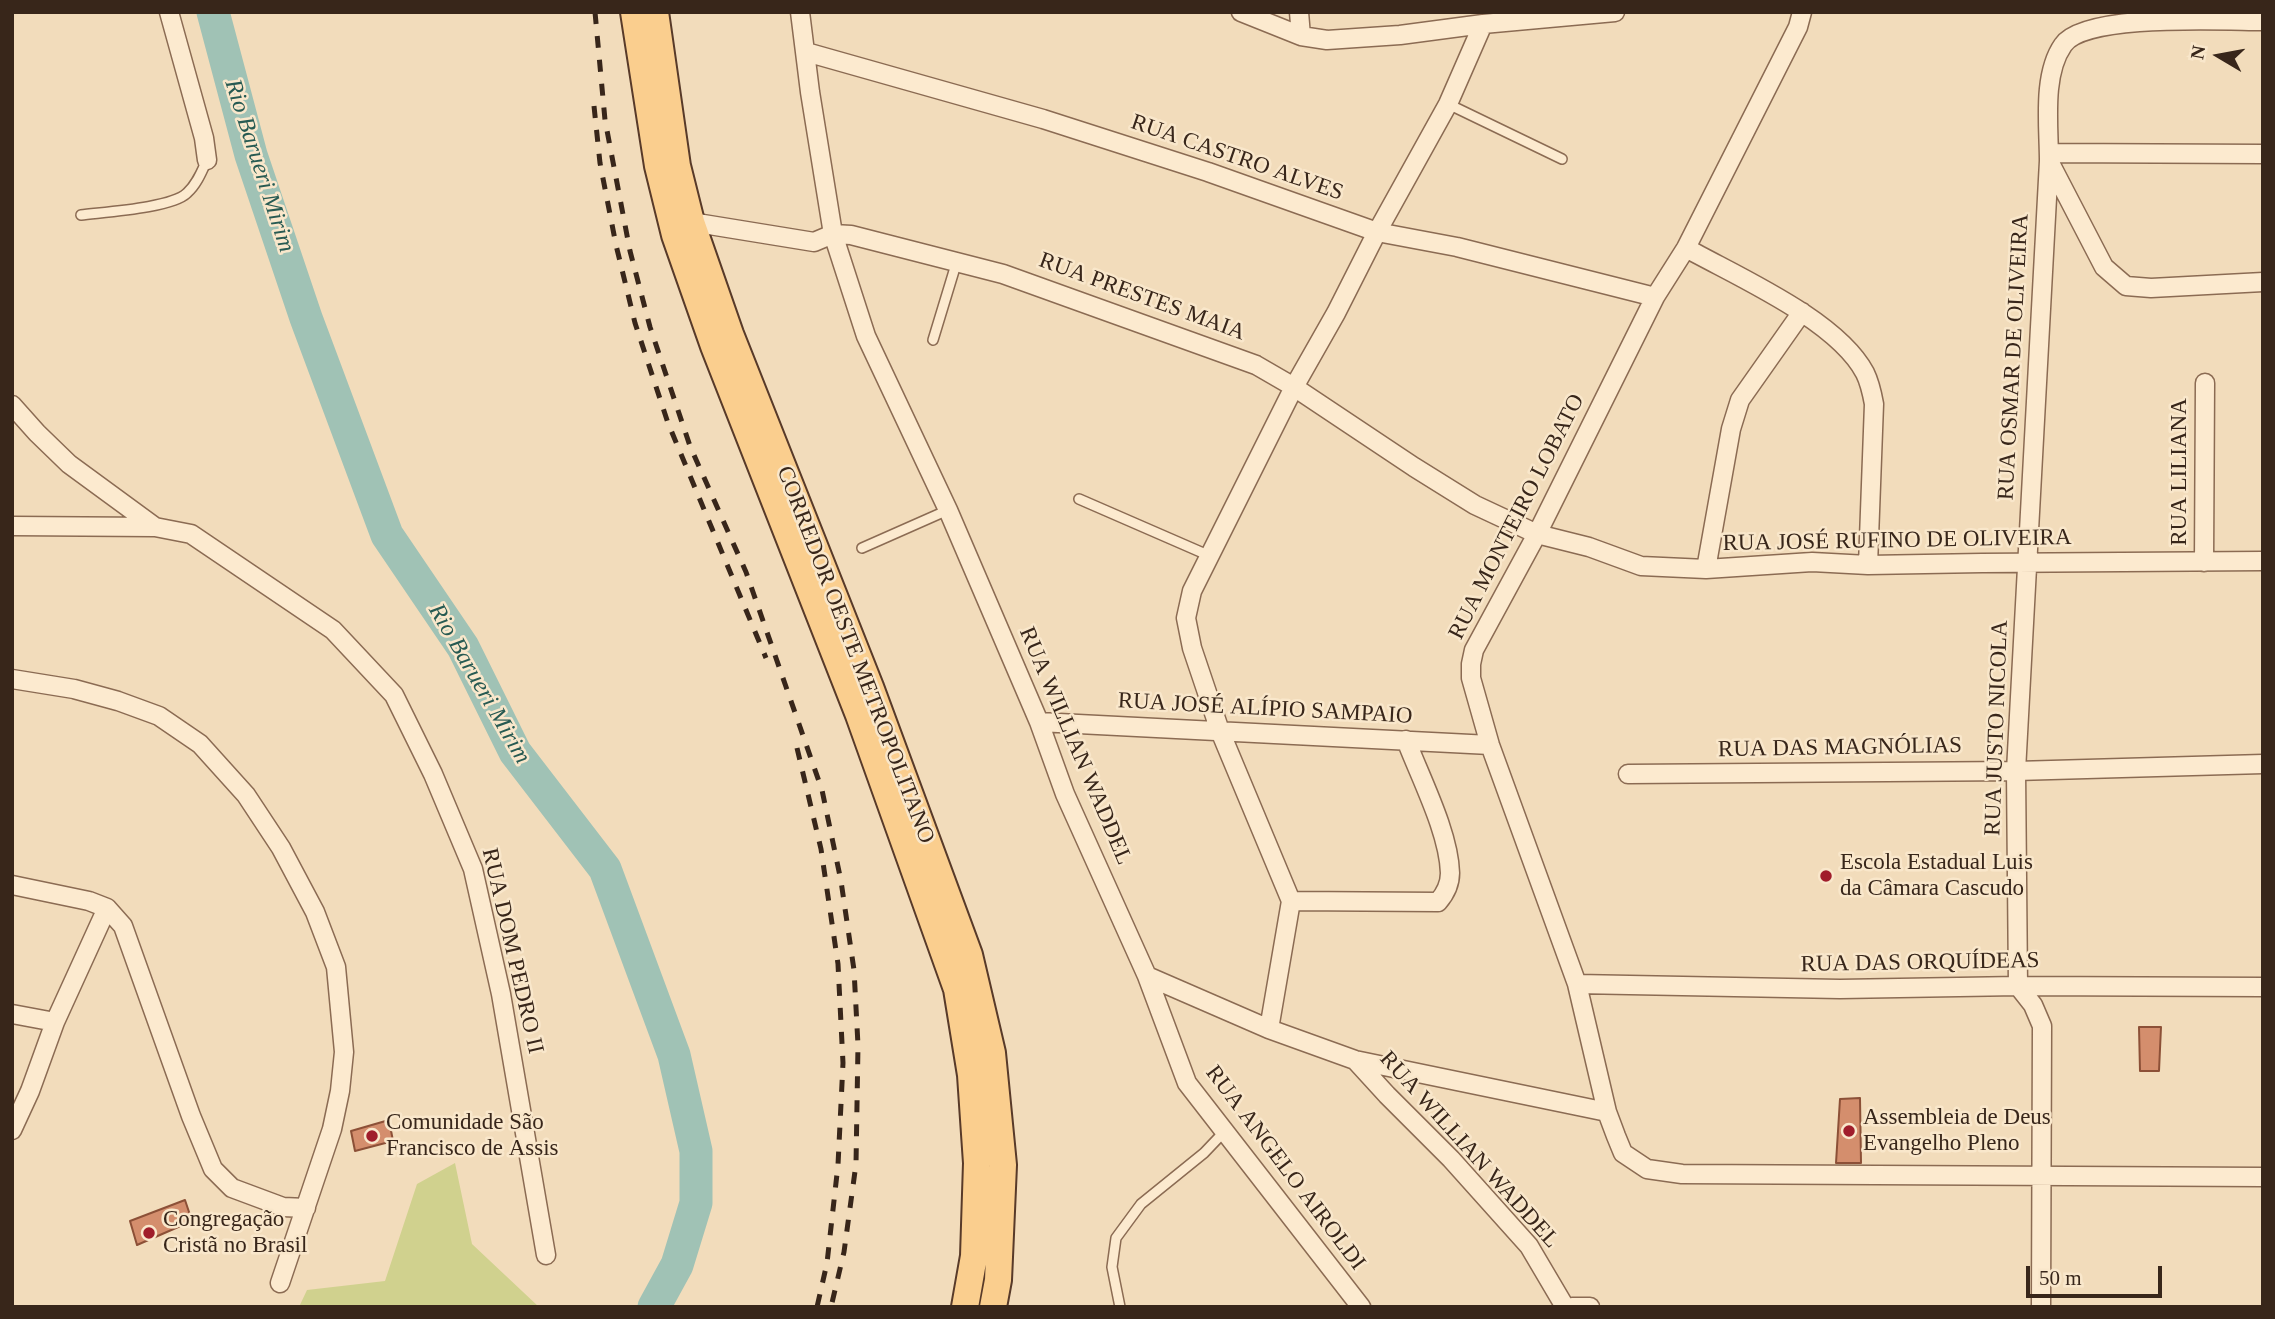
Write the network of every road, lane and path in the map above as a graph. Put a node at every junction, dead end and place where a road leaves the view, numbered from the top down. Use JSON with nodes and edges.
{"nodes":[{"id":1,"x":169,"y":12,"type":"edge"},
{"id":2,"x":634,"y":12,"type":"edge"},
{"id":3,"x":655,"y":12,"type":"edge"},
{"id":4,"x":800,"y":12,"type":"edge"},
{"id":5,"x":1241,"y":12,"type":"edge"},
{"id":6,"x":1299,"y":12,"type":"edge"},
{"id":7,"x":1615,"y":12,"type":"edge"},
{"id":8,"x":1801,"y":12,"type":"edge"},
{"id":9,"x":2213,"y":17,"type":"edge"},
{"id":10,"x":1470,"y":21,"type":"edge"},
{"id":11,"x":2263,"y":21,"type":"edge"},
{"id":12,"x":1301,"y":36,"type":"junction"},
{"id":13,"x":806,"y":52,"type":"junction"},
{"id":14,"x":646,"y":98,"type":"junction"},
{"id":15,"x":1448,"y":104,"type":"junction"},
{"id":16,"x":2263,"y":154,"type":"edge"},
{"id":17,"x":2049,"y":157,"type":"junction"},
{"id":18,"x":1562,"y":159,"type":"dead end"},
{"id":19,"x":207,"y":160,"type":"joint"},
{"id":20,"x":81,"y":215,"type":"dead end"},
{"id":21,"x":691,"y":222,"type":"junction"},
{"id":22,"x":1377,"y":232,"type":"junction"},
{"id":23,"x":833,"y":234,"type":"junction"},
{"id":24,"x":1686,"y":248,"type":"junction"},
{"id":25,"x":957,"y":261,"type":"junction"},
{"id":26,"x":2263,"y":282,"type":"edge"},
{"id":27,"x":1655,"y":298,"type":"junction"},
{"id":28,"x":1802,"y":312,"type":"junction"},
{"id":29,"x":933,"y":340,"type":"dead end"},
{"id":30,"x":2205,"y":383,"type":"dead end"},
{"id":31,"x":1294,"y":387,"type":"junction"},
{"id":32,"x":12,"y":405,"type":"edge"},
{"id":33,"x":1079,"y":499,"type":"dead end"},
{"id":34,"x":948,"y":510,"type":"junction"},
{"id":35,"x":12,"y":526,"type":"edge"},
{"id":36,"x":155,"y":527,"type":"junction"},
{"id":37,"x":1537,"y":534,"type":"junction"},
{"id":38,"x":862,"y":548,"type":"dead end"},
{"id":39,"x":1210,"y":556,"type":"junction"},
{"id":40,"x":2263,"y":561,"type":"edge"},
{"id":41,"x":2204,"y":562,"type":"junction"},
{"id":42,"x":2028,"y":564,"type":"junction"},
{"id":43,"x":1868,"y":565,"type":"junction"},
{"id":44,"x":1706,"y":569,"type":"junction"},
{"id":45,"x":12,"y":678,"type":"edge"},
{"id":46,"x":1039,"y":722,"type":"junction"},
{"id":47,"x":1220,"y":731,"type":"junction"},
{"id":48,"x":1406,"y":740,"type":"junction"},
{"id":49,"x":1490,"y":745,"type":"junction"},
{"id":50,"x":2263,"y":764,"type":"edge"},
{"id":51,"x":2016,"y":771,"type":"junction"},
{"id":52,"x":1628,"y":774,"type":"dead end"},
{"id":53,"x":12,"y":885,"type":"edge"},
{"id":54,"x":1292,"y":901,"type":"junction"},
{"id":55,"x":107,"y":908,"type":"junction"},
{"id":56,"x":1147,"y":976,"type":"junction"},
{"id":57,"x":1577,"y":984,"type":"junction"},
{"id":58,"x":2018,"y":986,"type":"junction"},
{"id":59,"x":2263,"y":987,"type":"edge"},
{"id":60,"x":12,"y":1014,"type":"edge"},
{"id":61,"x":55,"y":1022,"type":"junction"},
{"id":62,"x":1269,"y":1029,"type":"junction"},
{"id":63,"x":1355,"y":1060,"type":"junction"},
{"id":64,"x":1606,"y":1112,"type":"junction"},
{"id":65,"x":12,"y":1130,"type":"edge"},
{"id":66,"x":1224,"y":1132,"type":"junction"},
{"id":67,"x":2042,"y":1176,"type":"junction"},
{"id":68,"x":2263,"y":1177,"type":"edge"},
{"id":69,"x":306,"y":1208,"type":"junction"},
{"id":70,"x":547,"y":1255,"type":"dead end"},
{"id":71,"x":280,"y":1283,"type":"dead end"},
{"id":72,"x":965,"y":1307,"type":"edge"},
{"id":73,"x":993,"y":1307,"type":"edge"},
{"id":74,"x":1120,"y":1307,"type":"edge"},
{"id":75,"x":1361,"y":1307,"type":"edge"},
{"id":76,"x":1565,"y":1307,"type":"edge"},
{"id":77,"x":1572,"y":1307,"type":"edge"},
{"id":78,"x":1590,"y":1307,"type":"edge"},
{"id":79,"x":2041,"y":1307,"type":"edge"}],
"edges":[{"from":1,"to":19,"type":"street"},
{"from":2,"to":14,"type":"main road"},
{"from":3,"to":21,"type":"main road","name":"CORREDOR OESTE METROPOLITANO"},
{"from":4,"to":13,"type":"street","name":"RUA WILLIAN WADDEL"},
{"from":5,"to":12,"type":"street"},
{"from":6,"to":12,"type":"street"},
{"from":7,"to":10,"type":"street"},
{"from":8,"to":24,"type":"street","name":"RUA MONTEIRO LOBATO"},
{"from":9,"to":11,"type":"street"},
{"from":9,"to":17,"type":"street","name":"RUA OSMAR DE OLIVEIRA"},
{"from":10,"to":12,"type":"street"},
{"from":10,"to":15,"type":"street"},
{"from":13,"to":22,"type":"street","name":"RUA CASTRO ALVES"},
{"from":13,"to":23,"type":"street","name":"RUA WILLIAN WADDEL"},
{"from":14,"to":21,"type":"main road"},
{"from":14,"to":72,"type":"main road"},
{"from":15,"to":18,"type":"lane"},
{"from":15,"to":22,"type":"street"},
{"from":16,"to":17,"type":"street"},
{"from":17,"to":26,"type":"street"},
{"from":17,"to":42,"type":"street","name":"RUA OSMAR DE OLIVEIRA"},
{"from":19,"to":20,"type":"lane"},
{"from":21,"to":23,"type":"street","name":"RUA PRESTES MAIA"},
{"from":21,"to":73,"type":"main road","name":"CORREDOR OESTE METROPOLITANO"},
{"from":22,"to":27,"type":"street","name":"RUA CASTRO ALVES"},
{"from":22,"to":31,"type":"street"},
{"from":23,"to":25,"type":"street","name":"RUA PRESTES MAIA"},
{"from":23,"to":34,"type":"street","name":"RUA WILLIAN WADDEL"},
{"from":24,"to":27,"type":"street","name":"RUA MONTEIRO LOBATO"},
{"from":24,"to":28,"type":"street"},
{"from":25,"to":29,"type":"lane"},
{"from":25,"to":31,"type":"street","name":"RUA PRESTES MAIA"},
{"from":27,"to":37,"type":"street","name":"RUA MONTEIRO LOBATO"},
{"from":28,"to":43,"type":"street"},
{"from":28,"to":44,"type":"street"},
{"from":30,"to":41,"type":"street","name":"RUA LILIANA"},
{"from":31,"to":37,"type":"street","name":"RUA PRESTES MAIA"},
{"from":31,"to":39,"type":"street"},
{"from":32,"to":36,"type":"street","name":"RUA DOM PEDRO II"},
{"from":33,"to":39,"type":"lane"},
{"from":34,"to":38,"type":"lane"},
{"from":34,"to":46,"type":"street","name":"RUA WILLIAN WADDEL"},
{"from":35,"to":36,"type":"street"},
{"from":36,"to":70,"type":"street","name":"RUA DOM PEDRO II"},
{"from":37,"to":44,"type":"street","name":"RUA JOSÉ RUFINO DE OLIVEIRA"},
{"from":37,"to":49,"type":"street","name":"RUA MONTEIRO LOBATO"},
{"from":39,"to":47,"type":"street"},
{"from":40,"to":41,"type":"street","name":"RUA JOSÉ RUFINO DE OLIVEIRA"},
{"from":41,"to":42,"type":"street","name":"RUA JOSÉ RUFINO DE OLIVEIRA"},
{"from":42,"to":43,"type":"street","name":"RUA JOSÉ RUFINO DE OLIVEIRA"},
{"from":42,"to":51,"type":"street","name":"RUA JUSTO NICOLA"},
{"from":43,"to":44,"type":"street","name":"RUA JOSÉ RUFINO DE OLIVEIRA"},
{"from":45,"to":69,"type":"street"},
{"from":46,"to":47,"type":"street","name":"RUA JOSÉ ALÍPIO SAMPAIO"},
{"from":46,"to":56,"type":"street","name":"RUA WILLIAN WADDEL"},
{"from":47,"to":48,"type":"street","name":"RUA JOSÉ ALÍPIO SAMPAIO"},
{"from":47,"to":54,"type":"street"},
{"from":48,"to":49,"type":"street","name":"RUA JOSÉ ALÍPIO SAMPAIO"},
{"from":48,"to":54,"type":"street"},
{"from":49,"to":57,"type":"street","name":"RUA MONTEIRO LOBATO"},
{"from":50,"to":51,"type":"street","name":"RUA DAS MAGNÓLIAS"},
{"from":51,"to":52,"type":"street","name":"RUA DAS MAGNÓLIAS"},
{"from":51,"to":58,"type":"street","name":"RUA JUSTO NICOLA"},
{"from":53,"to":55,"type":"street"},
{"from":54,"to":62,"type":"street"},
{"from":55,"to":61,"type":"street"},
{"from":55,"to":69,"type":"street"},
{"from":56,"to":62,"type":"street","name":"RUA WILLIAN WADDEL"},
{"from":56,"to":66,"type":"street","name":"RUA ANGELO AIROLDI"},
{"from":57,"to":58,"type":"street","name":"RUA DAS ORQUÍDEAS"},
{"from":57,"to":64,"type":"street","name":"RUA MONTEIRO LOBATO"},
{"from":58,"to":59,"type":"street","name":"RUA DAS ORQUÍDEAS"},
{"from":58,"to":67,"type":"street"},
{"from":60,"to":61,"type":"street"},
{"from":61,"to":65,"type":"street"},
{"from":62,"to":63,"type":"street","name":"RUA WILLIAN WADDEL"},
{"from":63,"to":64,"type":"street"},
{"from":63,"to":76,"type":"street","name":"RUA WILLIAN WADDEL"},
{"from":64,"to":67,"type":"street","name":"RUA MONTEIRO LOBATO"},
{"from":66,"to":74,"type":"lane"},
{"from":66,"to":75,"type":"street","name":"RUA ANGELO AIROLDI"},
{"from":67,"to":68,"type":"street","name":"RUA MONTEIRO LOBATO"},
{"from":67,"to":79,"type":"street"},
{"from":69,"to":71,"type":"street"},
{"from":77,"to":78,"type":"street"}]}
